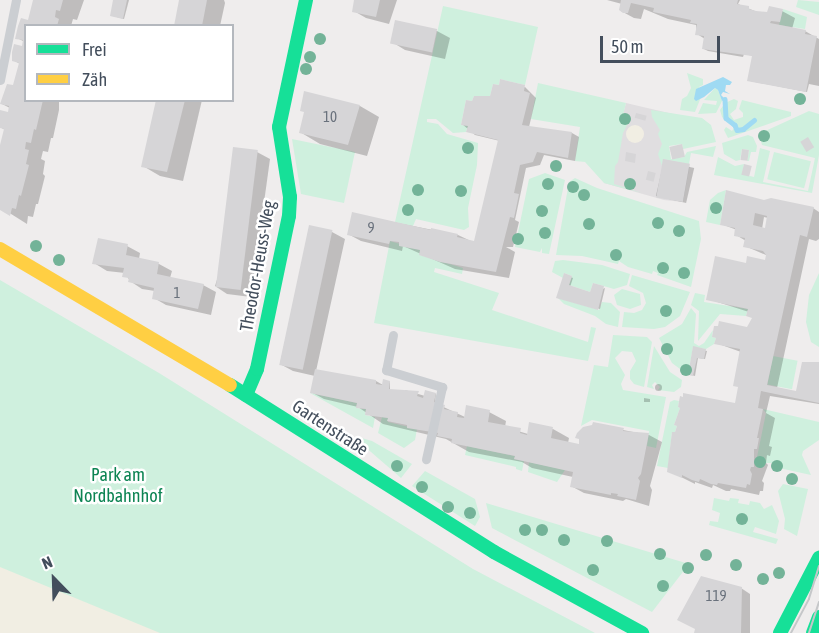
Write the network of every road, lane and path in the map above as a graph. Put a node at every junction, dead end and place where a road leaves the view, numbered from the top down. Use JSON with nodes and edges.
{"nodes":[{"id":1,"x":16,"y":0,"type":"edge"},
{"id":2,"x":306,"y":0,"type":"edge"},
{"id":3,"x":0,"y":80,"type":"edge"},
{"id":4,"x":0,"y":249,"type":"edge"},
{"id":5,"x":393,"y":334,"type":"dead end"},
{"id":6,"x":246,"y":395,"type":"junction"},
{"id":7,"x":426,"y":459,"type":"dead end"},
{"id":8,"x":819,"y":558,"type":"edge"},
{"id":9,"x":819,"y":617,"type":"edge"},
{"id":10,"x":642,"y":633,"type":"edge"},
{"id":11,"x":780,"y":633,"type":"edge"},
{"id":12,"x":813,"y":633,"type":"edge"}],
"edges":[{"from":1,"to":3,"type":"lane"},
{"from":2,"to":6,"type":"street","name":"Theodor-Heuss-Weg"},
{"from":4,"to":6,"type":"street","name":"Gartenstraße"},
{"from":5,"to":7,"type":"lane"},
{"from":6,"to":10,"type":"street","name":"Gartenstraße"},
{"from":8,"to":11,"type":"street"},
{"from":9,"to":12,"type":"street"}]}
